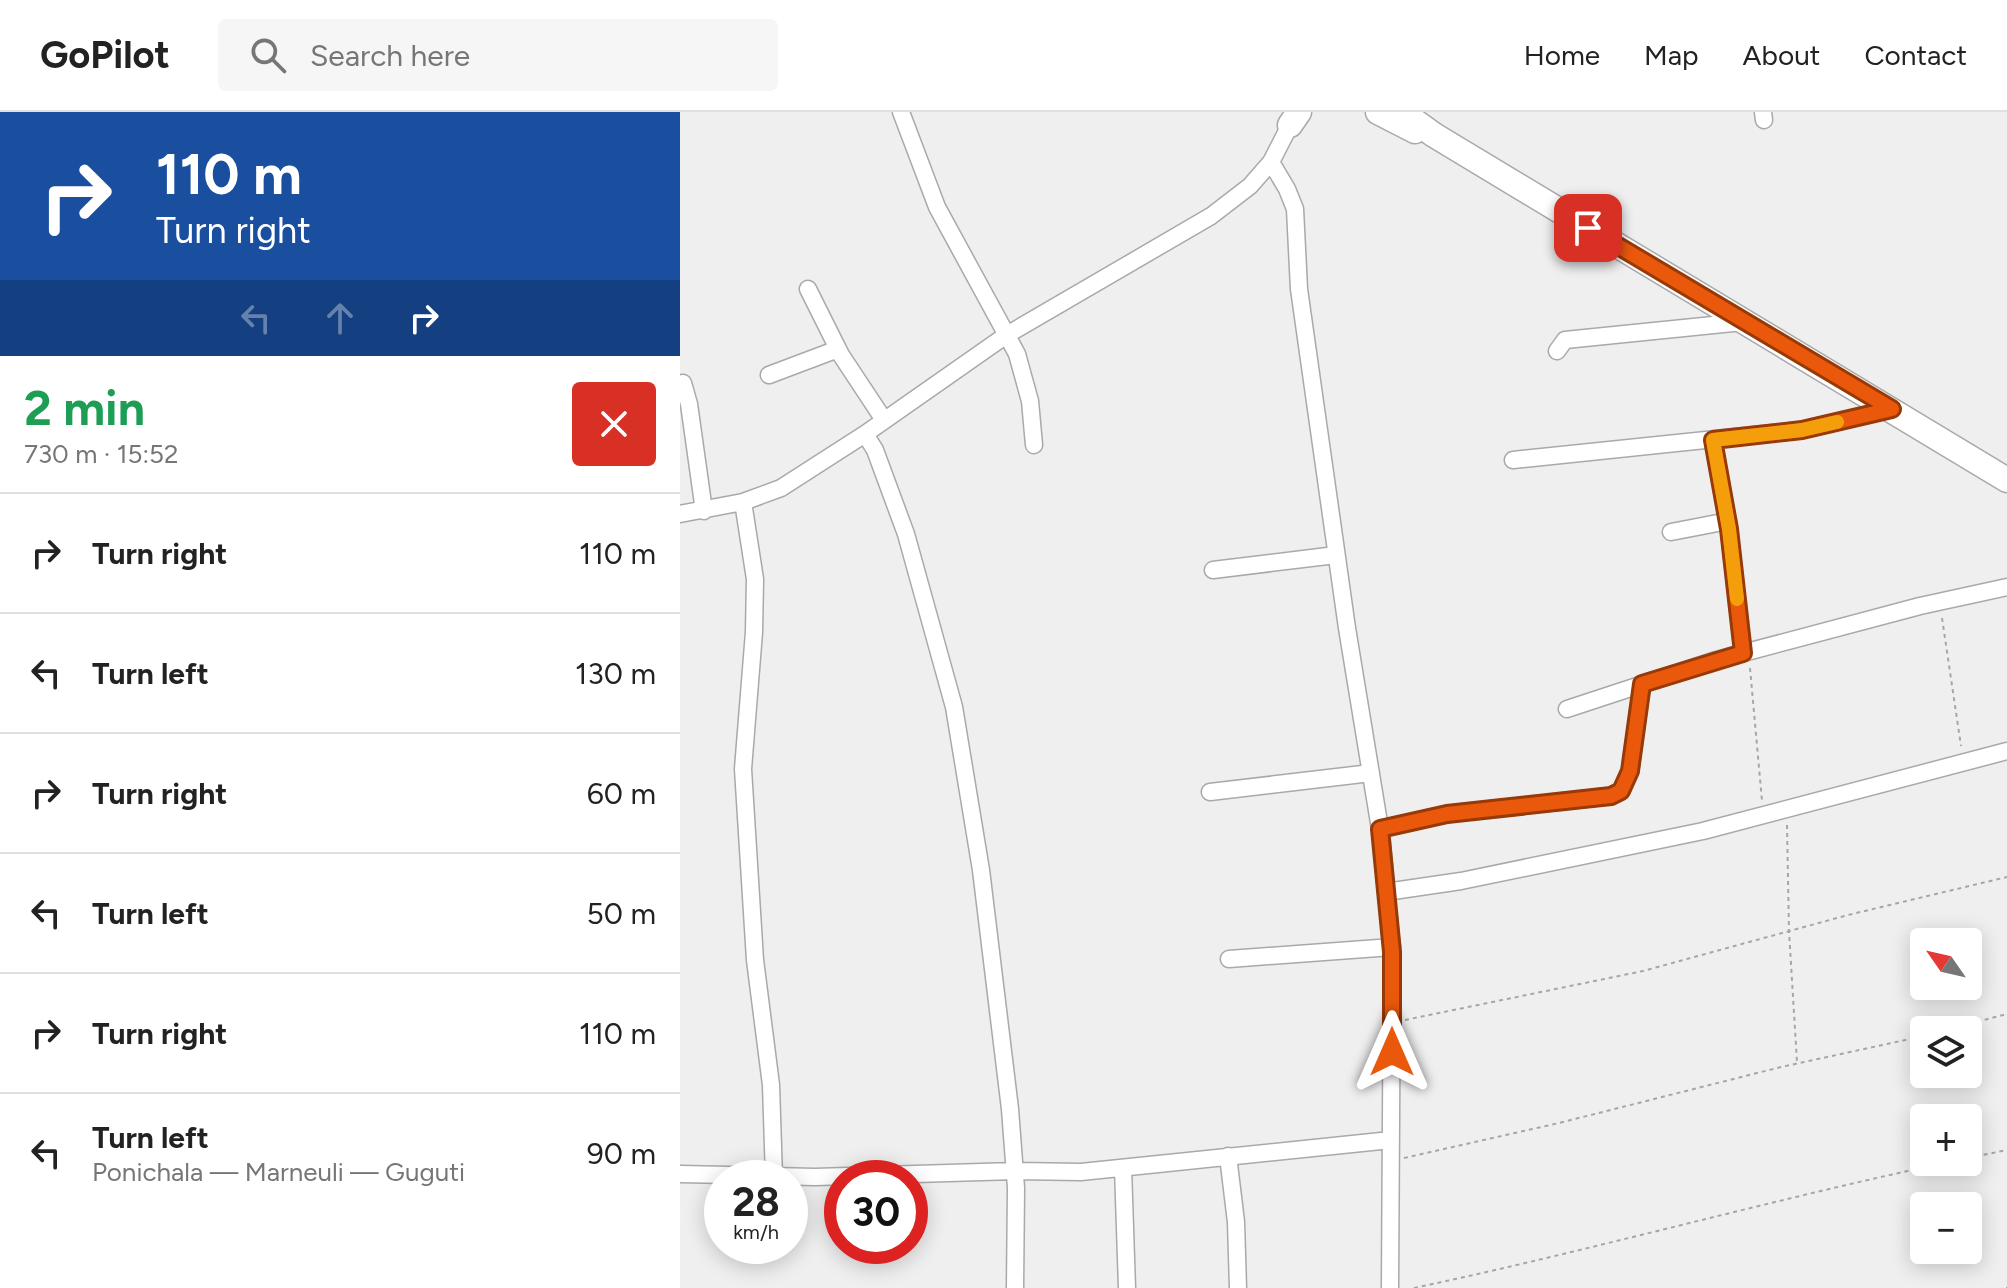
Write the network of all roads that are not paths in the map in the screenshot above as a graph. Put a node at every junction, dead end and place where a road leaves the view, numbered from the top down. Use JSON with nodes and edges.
{"nodes":[{"id":1,"x":901,"y":112,"type":"edge"},
{"id":2,"x":1378,"y":112,"type":"edge"},
{"id":3,"x":1402,"y":112,"type":"edge"},
{"id":4,"x":1293,"y":116,"type":"edge"},
{"id":5,"x":1457,"y":149,"type":"junction"},
{"id":6,"x":1271,"y":162,"type":"junction"},
{"id":7,"x":808,"y":289,"type":"dead end"},
{"id":8,"x":1744,"y":322,"type":"junction"},
{"id":9,"x":1005,"y":336,"type":"junction"},
{"id":10,"x":838,"y":349,"type":"junction"},
{"id":11,"x":1557,"y":351,"type":"dead end"},
{"id":12,"x":769,"y":375,"type":"dead end"},
{"id":13,"x":683,"y":383,"type":"dead end"},
{"id":14,"x":1892,"y":409,"type":"junction"},
{"id":15,"x":884,"y":420,"type":"junction"},
{"id":16,"x":865,"y":434,"type":"junction"},
{"id":17,"x":1713,"y":440,"type":"junction"},
{"id":18,"x":1034,"y":445,"type":"dead end"},
{"id":19,"x":1513,"y":460,"type":"dead end"},
{"id":20,"x":2007,"y":480,"type":"edge"},
{"id":21,"x":743,"y":502,"type":"junction"},
{"id":22,"x":704,"y":511,"type":"junction"},
{"id":23,"x":680,"y":514,"type":"edge"},
{"id":24,"x":1728,"y":521,"type":"junction"},
{"id":25,"x":1671,"y":532,"type":"dead end"},
{"id":26,"x":1336,"y":555,"type":"junction"},
{"id":27,"x":1213,"y":570,"type":"dead end"},
{"id":28,"x":2007,"y":587,"type":"edge"},
{"id":29,"x":1746,"y":652,"type":"junction"},
{"id":30,"x":1642,"y":684,"type":"junction"},
{"id":31,"x":1567,"y":709,"type":"dead end"},
{"id":32,"x":2007,"y":751,"type":"edge"},
{"id":33,"x":1371,"y":773,"type":"junction"},
{"id":34,"x":1210,"y":792,"type":"dead end"},
{"id":35,"x":1380,"y":829,"type":"junction"},
{"id":36,"x":1386,"y":892,"type":"junction"},
{"id":37,"x":1392,"y":947,"type":"junction"},
{"id":38,"x":1229,"y":959,"type":"dead end"},
{"id":39,"x":1391,"y":1140,"type":"junction"},
{"id":40,"x":1228,"y":1156,"type":"junction"},
{"id":41,"x":773,"y":1160,"type":"edge"},
{"id":42,"x":1123,"y":1168,"type":"junction"},
{"id":43,"x":1015,"y":1171,"type":"junction"},
{"id":44,"x":680,"y":1174,"type":"edge"},
{"id":45,"x":704,"y":1175,"type":"edge"},
{"id":46,"x":808,"y":1177,"type":"edge"},
{"id":47,"x":1015,"y":1288,"type":"edge"},
{"id":48,"x":1127,"y":1288,"type":"edge"},
{"id":49,"x":1238,"y":1288,"type":"edge"},
{"id":50,"x":1390,"y":1288,"type":"edge"}],
"edges":[{"from":1,"to":9,"type":"street"},
{"from":2,"to":5,"type":"highway"},
{"from":3,"to":5,"type":"highway"},
{"from":4,"to":6,"type":"street"},
{"from":5,"to":8,"type":"highway"},
{"from":6,"to":9,"type":"street"},
{"from":6,"to":26,"type":"street"},
{"from":7,"to":10,"type":"street"},
{"from":8,"to":11,"type":"street"},
{"from":8,"to":14,"type":"highway"},
{"from":9,"to":15,"type":"street"},
{"from":9,"to":18,"type":"street"},
{"from":10,"to":12,"type":"street"},
{"from":10,"to":15,"type":"street"},
{"from":13,"to":22,"type":"street"},
{"from":14,"to":17,"type":"street"},
{"from":14,"to":20,"type":"highway"},
{"from":15,"to":16,"type":"street"},
{"from":16,"to":21,"type":"street"},
{"from":16,"to":43,"type":"street"},
{"from":17,"to":19,"type":"street"},
{"from":17,"to":24,"type":"street"},
{"from":21,"to":22,"type":"street"},
{"from":21,"to":41,"type":"street"},
{"from":22,"to":23,"type":"street"},
{"from":24,"to":25,"type":"street"},
{"from":24,"to":29,"type":"street"},
{"from":26,"to":27,"type":"street"},
{"from":26,"to":33,"type":"street"},
{"from":28,"to":29,"type":"street"},
{"from":29,"to":30,"type":"street"},
{"from":30,"to":31,"type":"street"},
{"from":30,"to":35,"type":"street"},
{"from":32,"to":36,"type":"street"},
{"from":33,"to":34,"type":"street"},
{"from":33,"to":35,"type":"street"},
{"from":35,"to":36,"type":"street"},
{"from":36,"to":37,"type":"street"},
{"from":37,"to":38,"type":"street"},
{"from":37,"to":39,"type":"street"},
{"from":39,"to":40,"type":"street"},
{"from":39,"to":50,"type":"street"},
{"from":40,"to":42,"type":"street"},
{"from":40,"to":49,"type":"street"},
{"from":42,"to":43,"type":"street"},
{"from":42,"to":48,"type":"street"},
{"from":43,"to":46,"type":"street"},
{"from":43,"to":47,"type":"street"},
{"from":44,"to":45,"type":"street"}]}
